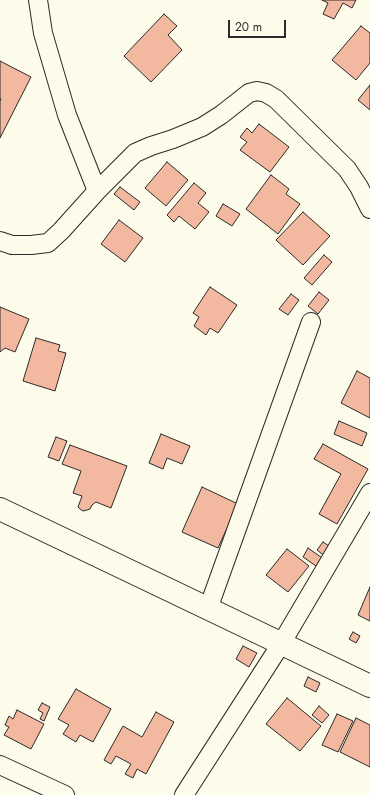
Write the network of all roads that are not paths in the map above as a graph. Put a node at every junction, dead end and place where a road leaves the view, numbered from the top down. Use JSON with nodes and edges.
{"nodes":[{"id":1,"x":38,"y":0,"type":"edge"},
{"id":2,"x":97,"y":191,"type":"junction"},
{"id":3,"x":370,"y":209,"type":"edge"},
{"id":4,"x":0,"y":241,"type":"edge"},
{"id":5,"x":311,"y":322,"type":"dead end"},
{"id":6,"x":370,"y":493,"type":"edge"},
{"id":7,"x":0,"y":509,"type":"edge"},
{"id":8,"x":208,"y":609,"type":"junction"},
{"id":9,"x":282,"y":644,"type":"junction"},
{"id":10,"x":370,"y":686,"type":"edge"},
{"id":11,"x":0,"y":765,"type":"edge"},
{"id":12,"x":65,"y":795,"type":"edge"},
{"id":13,"x":184,"y":795,"type":"edge"}],
"edges":[{"from":1,"to":2,"type":"street"},
{"from":2,"to":3,"type":"street"},
{"from":2,"to":4,"type":"street"},
{"from":5,"to":8,"type":"street"},
{"from":6,"to":9,"type":"street"},
{"from":7,"to":8,"type":"street"},
{"from":8,"to":9,"type":"street"},
{"from":9,"to":10,"type":"street"},
{"from":9,"to":13,"type":"street"},
{"from":11,"to":12,"type":"street"}]}
